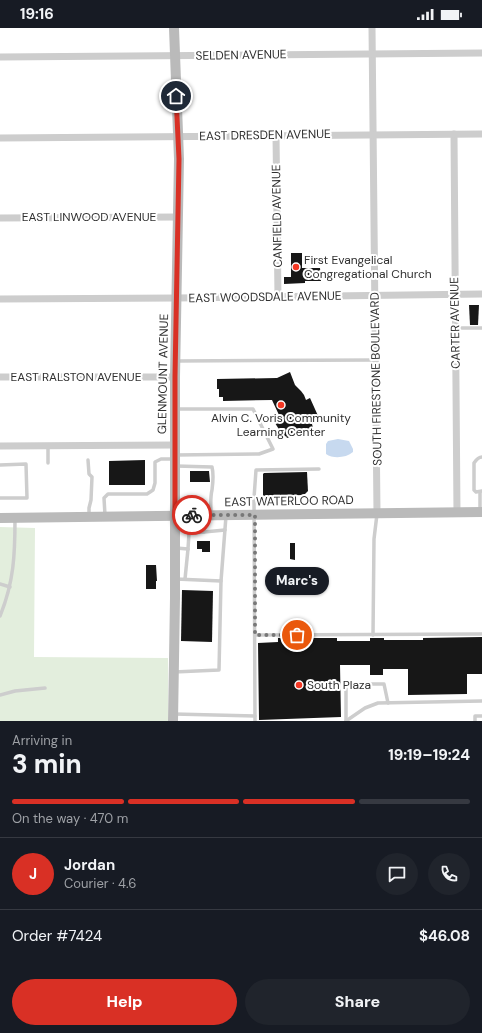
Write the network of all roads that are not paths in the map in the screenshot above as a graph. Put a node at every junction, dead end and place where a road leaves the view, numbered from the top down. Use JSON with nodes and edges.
{"nodes":[{"id":1,"x":174,"y":28,"type":"edge"},
{"id":2,"x":372,"y":28,"type":"edge"},
{"id":3,"x":482,"y":53,"type":"edge"},
{"id":4,"x":372,"y":54,"type":"junction"},
{"id":5,"x":175,"y":56,"type":"junction"},
{"id":6,"x":0,"y":57,"type":"edge"},
{"id":7,"x":373,"y":134,"type":"junction"},
{"id":8,"x":454,"y":134,"type":"junction"},
{"id":9,"x":482,"y":134,"type":"edge"},
{"id":10,"x":276,"y":135,"type":"junction"},
{"id":11,"x":178,"y":136,"type":"junction"},
{"id":12,"x":0,"y":138,"type":"edge"},
{"id":13,"x":177,"y":217,"type":"junction"},
{"id":14,"x":0,"y":218,"type":"edge"},
{"id":15,"x":455,"y":294,"type":"junction"},
{"id":16,"x":482,"y":294,"type":"edge"},
{"id":17,"x":375,"y":296,"type":"junction"},
{"id":18,"x":278,"y":297,"type":"junction"},
{"id":19,"x":0,"y":298,"type":"edge"},
{"id":20,"x":176,"y":298,"type":"junction"},
{"id":21,"x":455,"y":328,"type":"junction"},
{"id":22,"x":482,"y":328,"type":"edge"},
{"id":23,"x":376,"y":360,"type":"junction"},
{"id":24,"x":176,"y":361,"type":"junction"},
{"id":25,"x":0,"y":377,"type":"edge"},
{"id":26,"x":175,"y":377,"type":"junction"},
{"id":27,"x":176,"y":409,"type":"junction"},
{"id":28,"x":0,"y":446,"type":"edge"},
{"id":29,"x":48,"y":446,"type":"junction"},
{"id":30,"x":175,"y":456,"type":"junction"},
{"id":31,"x":482,"y":457,"type":"edge"},
{"id":32,"x":88,"y":460,"type":"dead end"},
{"id":33,"x":48,"y":463,"type":"dead end"},
{"id":34,"x":0,"y":465,"type":"edge"},
{"id":35,"x":319,"y":469,"type":"dead end"},
{"id":36,"x":481,"y":492,"type":"edge"},
{"id":37,"x":0,"y":498,"type":"edge"},
{"id":38,"x":457,"y":512,"type":"junction"},
{"id":39,"x":481,"y":512,"type":"edge"},
{"id":40,"x":377,"y":513,"type":"junction"},
{"id":41,"x":207,"y":515,"type":"junction"},
{"id":42,"x":226,"y":515,"type":"junction"},
{"id":43,"x":255,"y":515,"type":"junction"},
{"id":44,"x":175,"y":516,"type":"junction"},
{"id":45,"x":89,"y":517,"type":"junction"},
{"id":46,"x":105,"y":517,"type":"junction"},
{"id":47,"x":0,"y":518,"type":"edge"},
{"id":48,"x":15,"y":518,"type":"junction"},
{"id":49,"x":226,"y":530,"type":"junction"},
{"id":50,"x":204,"y":532,"type":"junction"},
{"id":51,"x":174,"y":548,"type":"junction"},
{"id":52,"x":188,"y":549,"type":"junction"},
{"id":53,"x":174,"y":579,"type":"junction"},
{"id":54,"x":185,"y":579,"type":"junction"},
{"id":55,"x":220,"y":581,"type":"junction"},
{"id":56,"x":0,"y":584,"type":"edge"},
{"id":57,"x":10,"y":587,"type":"junction"},
{"id":58,"x":0,"y":616,"type":"edge"},
{"id":59,"x":482,"y":634,"type":"edge"},
{"id":60,"x":255,"y":635,"type":"junction"},
{"id":61,"x":373,"y":635,"type":"junction"},
{"id":62,"x":173,"y":672,"type":"junction"},
{"id":63,"x":45,"y":688,"type":"dead end"},
{"id":64,"x":0,"y":694,"type":"edge"},
{"id":65,"x":482,"y":701,"type":"edge"},
{"id":66,"x":388,"y":703,"type":"junction"},
{"id":67,"x":255,"y":716,"type":"junction"},
{"id":68,"x":482,"y":716,"type":"edge"},
{"id":69,"x":173,"y":718,"type":"edge"},
{"id":70,"x":255,"y":721,"type":"edge"},
{"id":71,"x":346,"y":721,"type":"edge"},
{"id":72,"x":475,"y":721,"type":"edge"}],
"edges":[{"from":1,"to":5,"type":"street","name":"GLENMOUNT AVENUE"},
{"from":2,"to":4,"type":"street","name":"SOUTH FIRESTONE BOULEVARD"},
{"from":3,"to":4,"type":"street","name":"SELDEN AVENUE"},
{"from":4,"to":5,"type":"street","name":"SELDEN AVENUE"},
{"from":4,"to":7,"type":"street","name":"SOUTH FIRESTONE BOULEVARD"},
{"from":5,"to":6,"type":"street","name":"SELDEN AVENUE"},
{"from":5,"to":11,"type":"street","name":"GLENMOUNT AVENUE"},
{"from":7,"to":8,"type":"street","name":"EAST DRESDEN AVENUE"},
{"from":7,"to":10,"type":"street","name":"EAST DRESDEN AVENUE"},
{"from":7,"to":17,"type":"street","name":"SOUTH FIRESTONE BOULEVARD"},
{"from":8,"to":9,"type":"street","name":"EAST DRESDEN AVENUE"},
{"from":8,"to":15,"type":"street","name":"CARTER AVENUE"},
{"from":10,"to":11,"type":"street","name":"EAST DRESDEN AVENUE"},
{"from":10,"to":18,"type":"street","name":"CANFIELD AVENUE"},
{"from":11,"to":12,"type":"street","name":"EAST DRESDEN AVENUE"},
{"from":11,"to":13,"type":"street","name":"GLENMOUNT AVENUE"},
{"from":13,"to":14,"type":"street","name":"EAST LINWOOD AVENUE"},
{"from":13,"to":20,"type":"street","name":"GLENMOUNT AVENUE"},
{"from":15,"to":16,"type":"street","name":"EAST WOODSDALE AVENUE"},
{"from":15,"to":17,"type":"street","name":"EAST WOODSDALE AVENUE"},
{"from":15,"to":21,"type":"street","name":"CARTER AVENUE"},
{"from":17,"to":18,"type":"street","name":"EAST WOODSDALE AVENUE"},
{"from":17,"to":23,"type":"street","name":"SOUTH FIRESTONE BOULEVARD"},
{"from":18,"to":20,"type":"street","name":"EAST WOODSDALE AVENUE"},
{"from":19,"to":20,"type":"street","name":"EAST WOODSDALE AVENUE"},
{"from":20,"to":24,"type":"street","name":"GLENMOUNT AVENUE"},
{"from":21,"to":22,"type":"lane"},
{"from":21,"to":38,"type":"street","name":"CARTER AVENUE"},
{"from":23,"to":24,"type":"lane"},
{"from":23,"to":40,"type":"street","name":"SOUTH FIRESTONE BOULEVARD"},
{"from":24,"to":26,"type":"street","name":"GLENMOUNT AVENUE"},
{"from":25,"to":26,"type":"street","name":"EAST RALSTON AVENUE"},
{"from":26,"to":27,"type":"street","name":"GLENMOUNT AVENUE"},
{"from":27,"to":30,"type":"street","name":"GLENMOUNT AVENUE"},
{"from":27,"to":30,"type":"lane"},
{"from":28,"to":29,"type":"street"},
{"from":29,"to":30,"type":"street"},
{"from":29,"to":33,"type":"lane"},
{"from":30,"to":41,"type":"lane"},
{"from":30,"to":44,"type":"street","name":"GLENMOUNT AVENUE"},
{"from":30,"to":46,"type":"lane"},
{"from":31,"to":36,"type":"lane"},
{"from":32,"to":45,"type":"lane"},
{"from":34,"to":37,"type":"lane"},
{"from":35,"to":43,"type":"lane"},
{"from":36,"to":39,"type":"lane"},
{"from":38,"to":39,"type":"street","name":"EAST WATERLOO ROAD"},
{"from":38,"to":40,"type":"street","name":"EAST WATERLOO ROAD"},
{"from":40,"to":43,"type":"street","name":"EAST WATERLOO ROAD"},
{"from":40,"to":61,"type":"lane"},
{"from":41,"to":42,"type":"street","name":"EAST WATERLOO ROAD"},
{"from":41,"to":44,"type":"street","name":"EAST WATERLOO ROAD"},
{"from":41,"to":50,"type":"lane"},
{"from":42,"to":43,"type":"street","name":"EAST WATERLOO ROAD"},
{"from":42,"to":49,"type":"lane"},
{"from":43,"to":60,"type":"lane"},
{"from":44,"to":46,"type":"street","name":"EAST WATERLOO ROAD"},
{"from":44,"to":51,"type":"street","name":"GLENMOUNT AVENUE"},
{"from":45,"to":46,"type":"street","name":"EAST WATERLOO ROAD"},
{"from":45,"to":48,"type":"street","name":"EAST WATERLOO ROAD"},
{"from":47,"to":48,"type":"street","name":"EAST WATERLOO ROAD"},
{"from":48,"to":57,"type":"lane"},
{"from":49,"to":50,"type":"lane"},
{"from":49,"to":55,"type":"lane"},
{"from":50,"to":52,"type":"lane"},
{"from":51,"to":52,"type":"lane"},
{"from":51,"to":53,"type":"street","name":"GLENMOUNT AVENUE"},
{"from":52,"to":54,"type":"lane"},
{"from":53,"to":54,"type":"lane"},
{"from":53,"to":62,"type":"street","name":"GLENMOUNT AVENUE"},
{"from":54,"to":55,"type":"lane"},
{"from":55,"to":62,"type":"lane"},
{"from":56,"to":57,"type":"lane"},
{"from":57,"to":58,"type":"lane"},
{"from":59,"to":61,"type":"lane"},
{"from":60,"to":61,"type":"lane"},
{"from":60,"to":67,"type":"lane"},
{"from":62,"to":69,"type":"street","name":"GLENMOUNT AVENUE"},
{"from":63,"to":64,"type":"lane"},
{"from":65,"to":66,"type":"lane"},
{"from":66,"to":71,"type":"lane"},
{"from":66,"to":71,"type":"lane"},
{"from":67,"to":69,"type":"lane"},
{"from":67,"to":70,"type":"lane"},
{"from":68,"to":72,"type":"lane"}]}
